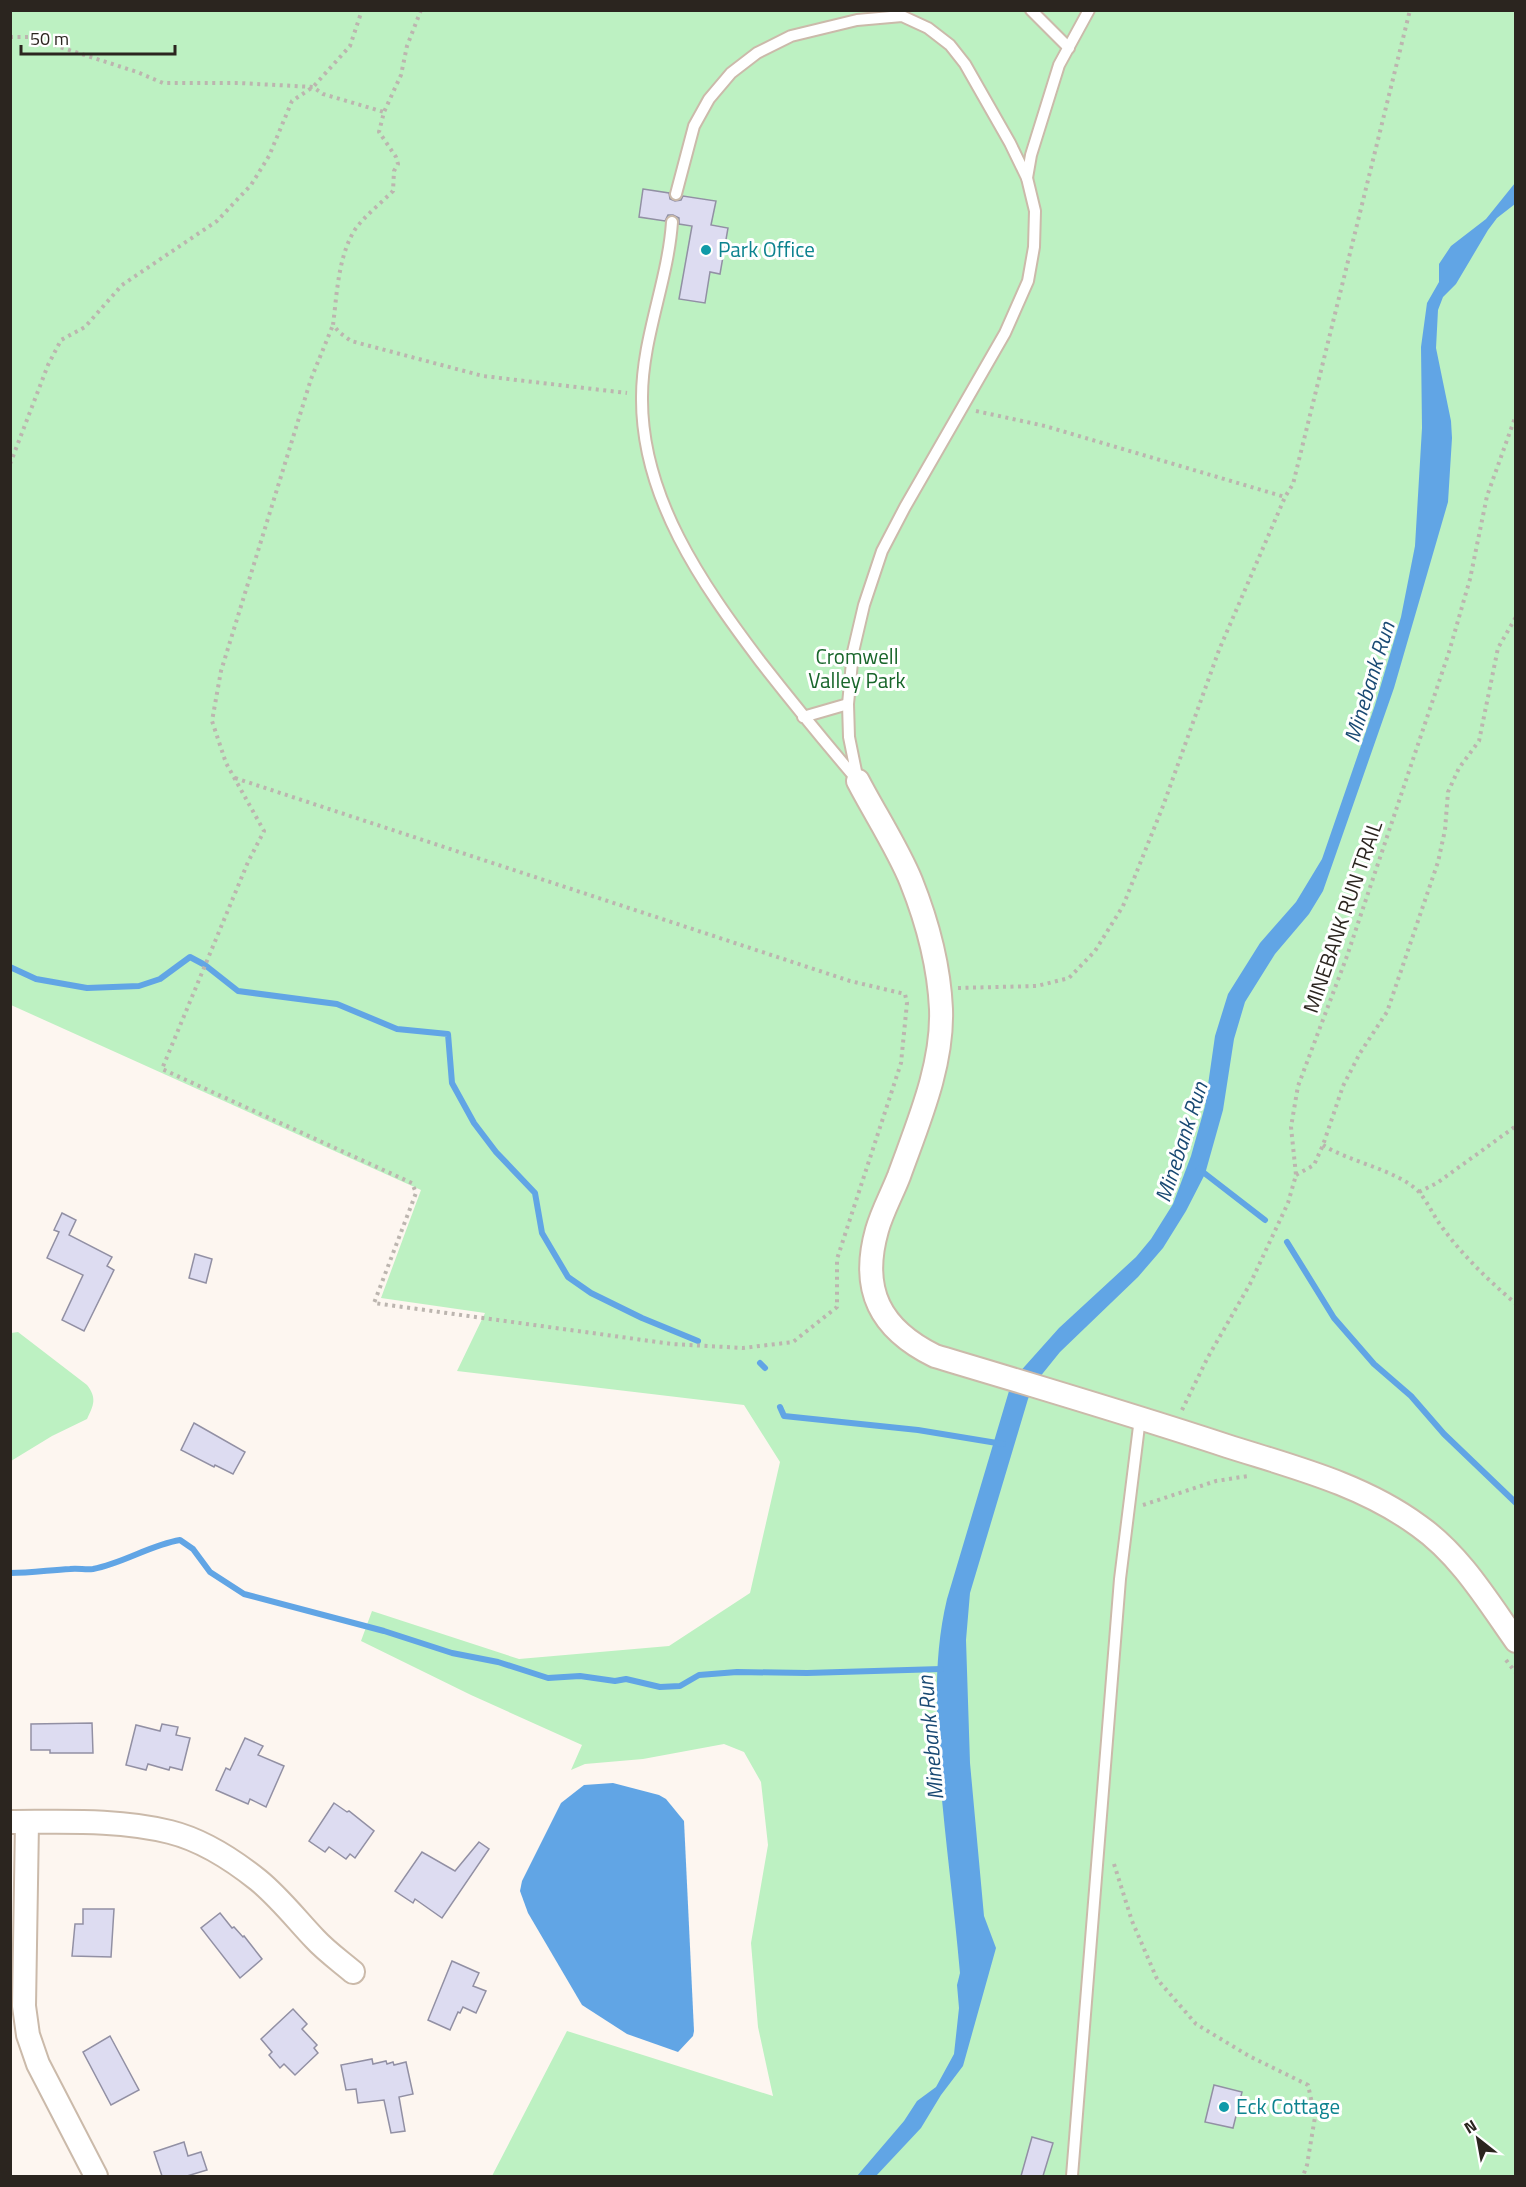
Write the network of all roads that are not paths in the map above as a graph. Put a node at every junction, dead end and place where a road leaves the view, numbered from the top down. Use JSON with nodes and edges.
{"nodes":[{"id":1,"x":1031,"y":10,"type":"edge"},
{"id":2,"x":1089,"y":10,"type":"edge"},
{"id":3,"x":902,"y":13,"type":"edge"},
{"id":4,"x":1069,"y":48,"type":"junction"},
{"id":5,"x":1027,"y":178,"type":"junction"},
{"id":6,"x":676,"y":195,"type":"dead end"},
{"id":7,"x":672,"y":222,"type":"dead end"},
{"id":8,"x":848,"y":704,"type":"junction"},
{"id":9,"x":803,"y":717,"type":"junction"},
{"id":10,"x":858,"y":781,"type":"junction"},
{"id":11,"x":1140,"y":1418,"type":"junction"},
{"id":12,"x":1508,"y":1646,"type":"edge"},
{"id":13,"x":19,"y":1822,"type":"edge"},
{"id":14,"x":353,"y":1972,"type":"dead end"},
{"id":15,"x":96,"y":2176,"type":"edge"},
{"id":16,"x":1072,"y":2176,"type":"edge"}],
"edges":[{"from":1,"to":4,"type":"lane"},
{"from":2,"to":4,"type":"lane"},
{"from":3,"to":5,"type":"lane"},
{"from":3,"to":6,"type":"lane"},
{"from":4,"to":5,"type":"lane"},
{"from":5,"to":8,"type":"lane"},
{"from":7,"to":9,"type":"lane"},
{"from":8,"to":9,"type":"lane"},
{"from":8,"to":10,"type":"lane"},
{"from":9,"to":10,"type":"lane"},
{"from":10,"to":11,"type":"street"},
{"from":11,"to":12,"type":"street"},
{"from":11,"to":16,"type":"lane"},
{"from":13,"to":14,"type":"street"},
{"from":13,"to":15,"type":"street"}]}
